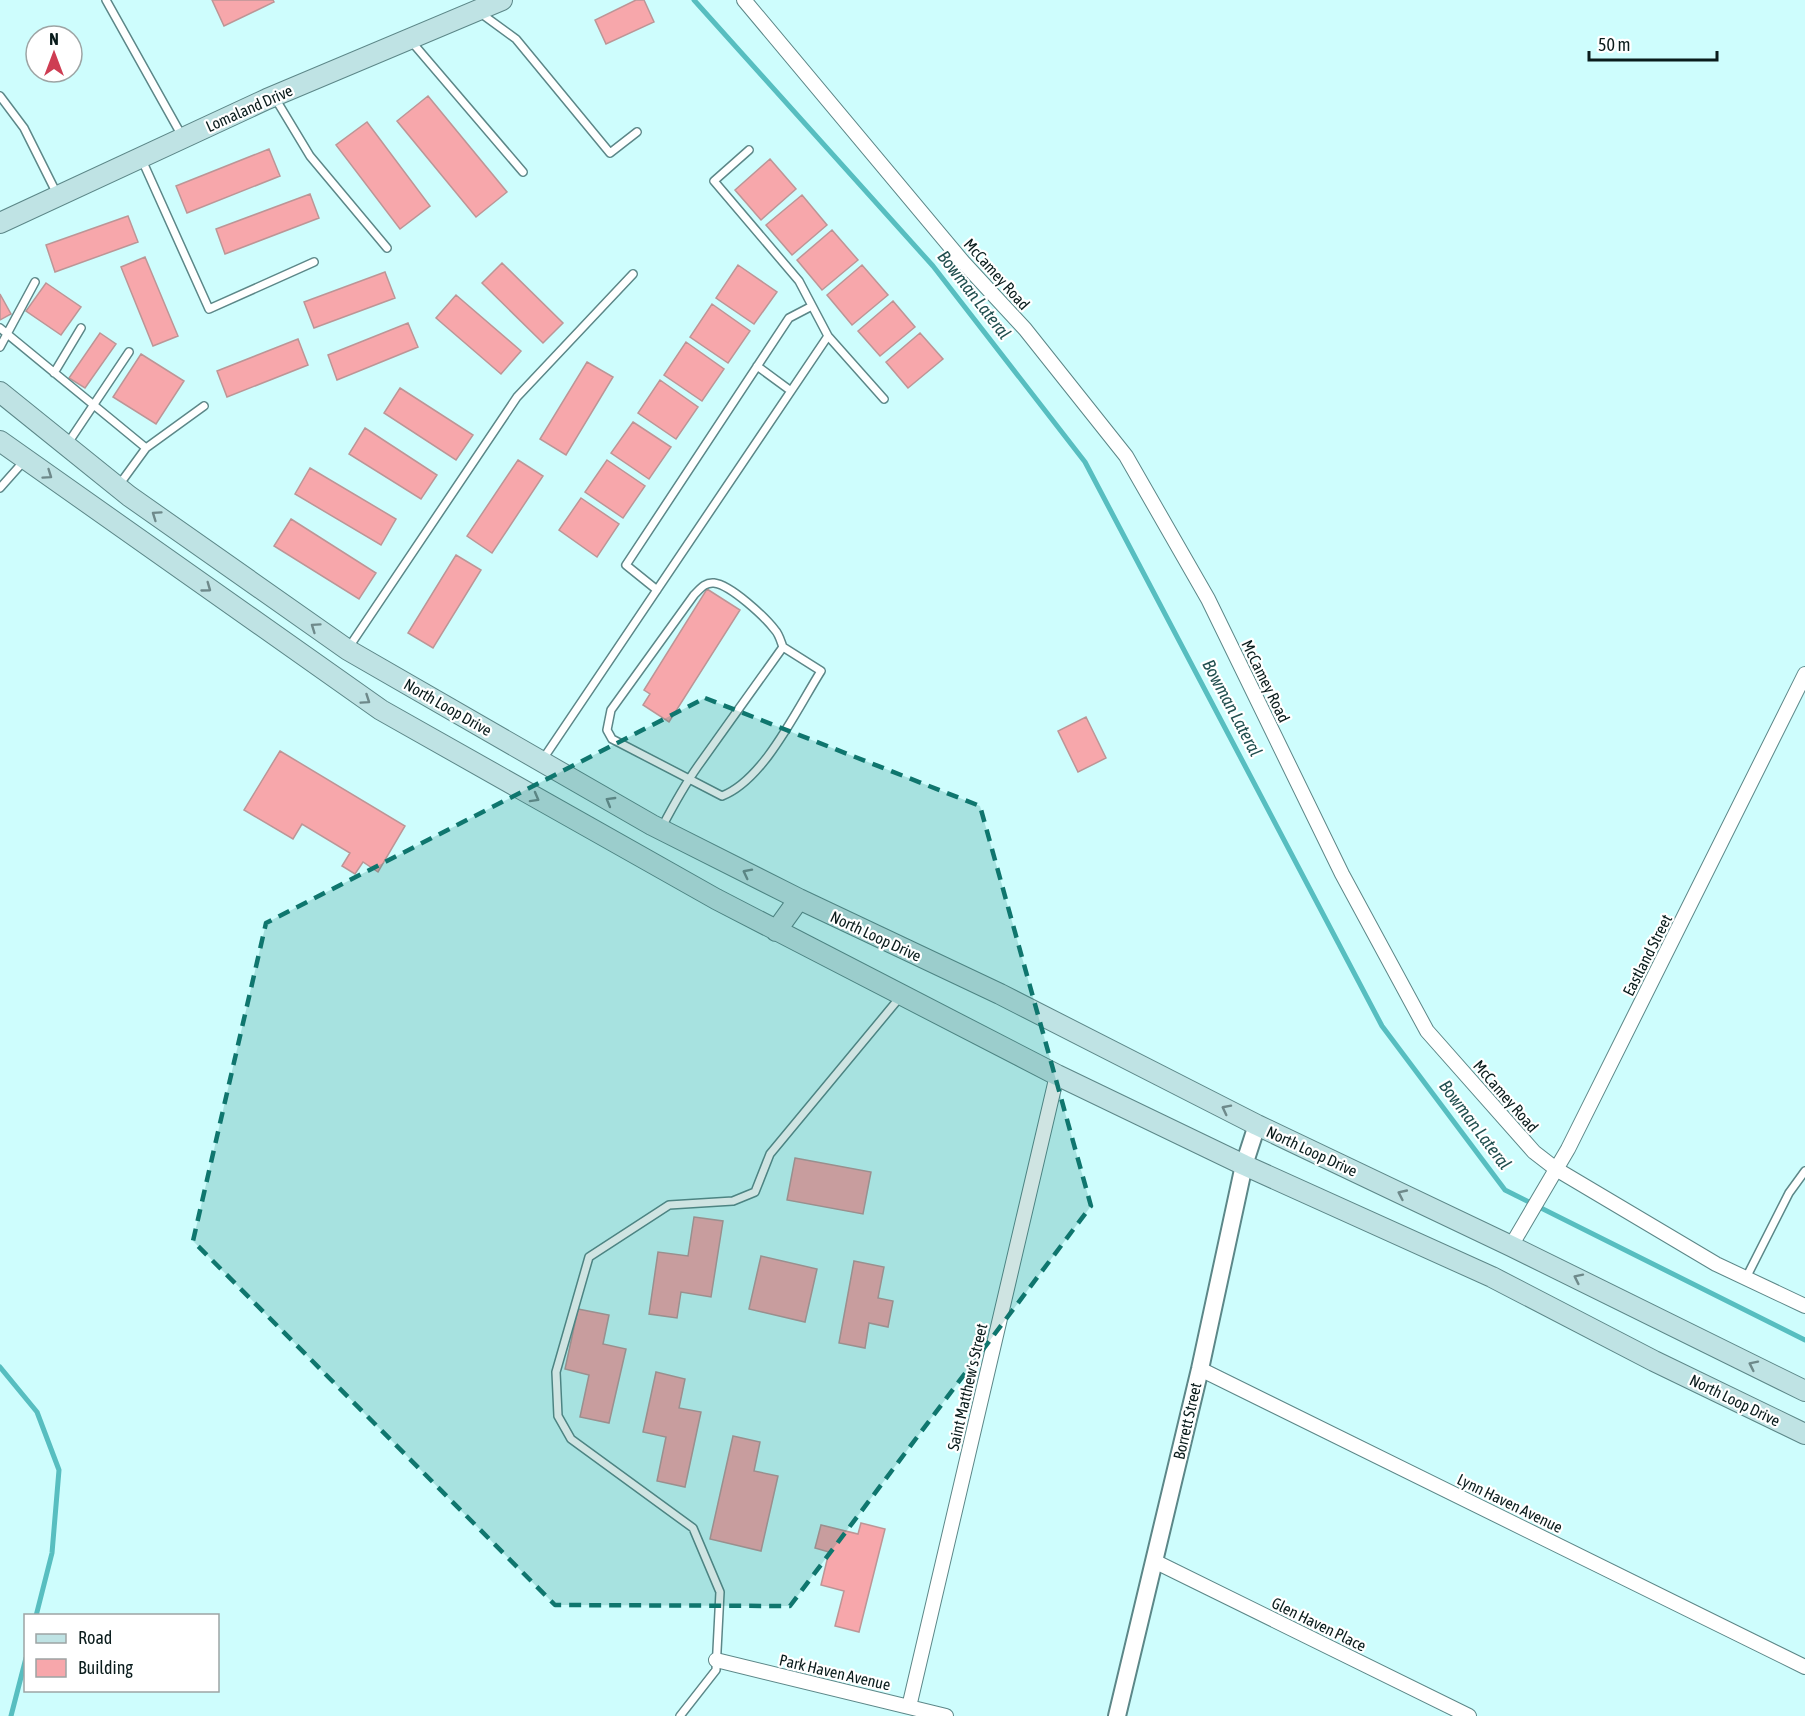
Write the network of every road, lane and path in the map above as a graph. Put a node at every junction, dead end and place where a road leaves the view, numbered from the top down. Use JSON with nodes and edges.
{"nodes":[{"id":1,"x":106,"y":0,"type":"edge"},
{"id":2,"x":502,"y":0,"type":"edge"},
{"id":3,"x":744,"y":0,"type":"edge"},
{"id":4,"x":473,"y":5,"type":"edge"},
{"id":5,"x":410,"y":39,"type":"junction"},
{"id":6,"x":0,"y":96,"type":"edge"},
{"id":7,"x":274,"y":96,"type":"junction"},
{"id":8,"x":637,"y":132,"type":"dead end"},
{"id":9,"x":183,"y":138,"type":"junction"},
{"id":10,"x":749,"y":150,"type":"dead end"},
{"id":11,"x":141,"y":158,"type":"junction"},
{"id":12,"x":523,"y":172,"type":"dead end"},
{"id":13,"x":58,"y":196,"type":"junction"},
{"id":14,"x":0,"y":223,"type":"edge"},
{"id":15,"x":387,"y":248,"type":"dead end"},
{"id":16,"x":314,"y":262,"type":"dead end"},
{"id":17,"x":633,"y":274,"type":"dead end"},
{"id":18,"x":35,"y":282,"type":"dead end"},
{"id":19,"x":812,"y":306,"type":"junction"},
{"id":20,"x":0,"y":328,"type":"edge"},
{"id":21,"x":81,"y":328,"type":"dead end"},
{"id":22,"x":7,"y":334,"type":"junction"},
{"id":23,"x":828,"y":336,"type":"junction"},
{"id":24,"x":0,"y":347,"type":"edge"},
{"id":25,"x":129,"y":352,"type":"dead end"},
{"id":26,"x":758,"y":366,"type":"junction"},
{"id":27,"x":54,"y":373,"type":"junction"},
{"id":28,"x":791,"y":391,"type":"junction"},
{"id":29,"x":0,"y":392,"type":"edge"},
{"id":30,"x":884,"y":399,"type":"dead end"},
{"id":31,"x":94,"y":405,"type":"junction"},
{"id":32,"x":204,"y":406,"type":"dead end"},
{"id":33,"x":0,"y":441,"type":"edge"},
{"id":34,"x":66,"y":446,"type":"junction"},
{"id":35,"x":146,"y":448,"type":"junction"},
{"id":36,"x":26,"y":459,"type":"junction"},
{"id":37,"x":118,"y":487,"type":"junction"},
{"id":38,"x":0,"y":488,"type":"edge"},
{"id":39,"x":657,"y":590,"type":"junction"},
{"id":40,"x":783,"y":647,"type":"junction"},
{"id":41,"x":348,"y":650,"type":"junction"},
{"id":42,"x":1805,"y":674,"type":"edge"},
{"id":43,"x":542,"y":761,"type":"junction"},
{"id":44,"x":689,"y":779,"type":"junction"},
{"id":45,"x":661,"y":829,"type":"junction"},
{"id":46,"x":799,"y":899,"type":"junction"},
{"id":47,"x":776,"y":931,"type":"junction"},
{"id":48,"x":902,"y":996,"type":"junction"},
{"id":49,"x":1057,"y":1075,"type":"junction"},
{"id":50,"x":1257,"y":1125,"type":"junction"},
{"id":51,"x":1245,"y":1166,"type":"junction"},
{"id":52,"x":1805,"y":1171,"type":"edge"},
{"id":53,"x":1553,"y":1174,"type":"junction"},
{"id":54,"x":1511,"y":1245,"type":"junction"},
{"id":55,"x":1746,"y":1278,"type":"junction"},
{"id":56,"x":1805,"y":1306,"type":"edge"},
{"id":57,"x":1200,"y":1369,"type":"junction"},
{"id":58,"x":1805,"y":1391,"type":"edge"},
{"id":59,"x":1805,"y":1434,"type":"edge"},
{"id":60,"x":1154,"y":1561,"type":"junction"},
{"id":61,"x":716,"y":1660,"type":"junction"},
{"id":62,"x":1805,"y":1667,"type":"edge"},
{"id":63,"x":909,"y":1707,"type":"junction"},
{"id":64,"x":680,"y":1716,"type":"edge"},
{"id":65,"x":946,"y":1716,"type":"edge"},
{"id":66,"x":1117,"y":1716,"type":"edge"},
{"id":67,"x":1469,"y":1716,"type":"edge"}],
"edges":[{"from":1,"to":9,"type":"lane"},
{"from":2,"to":4,"type":"main road","name":"Lomaland Drive"},
{"from":3,"to":53,"type":"street","name":"McCamey Road"},
{"from":4,"to":5,"type":"main road","name":"Lomaland Drive"},
{"from":4,"to":8,"type":"lane"},
{"from":5,"to":7,"type":"main road","name":"Lomaland Drive"},
{"from":5,"to":12,"type":"lane"},
{"from":6,"to":13,"type":"lane"},
{"from":7,"to":9,"type":"main road","name":"Lomaland Drive"},
{"from":7,"to":15,"type":"lane"},
{"from":9,"to":11,"type":"main road","name":"Lomaland Drive"},
{"from":10,"to":19,"type":"lane"},
{"from":11,"to":13,"type":"main road","name":"Lomaland Drive"},
{"from":11,"to":16,"type":"lane"},
{"from":13,"to":14,"type":"main road","name":"Lomaland Drive"},
{"from":17,"to":41,"type":"lane"},
{"from":18,"to":22,"type":"lane"},
{"from":19,"to":23,"type":"lane"},
{"from":19,"to":26,"type":"lane"},
{"from":20,"to":22,"type":"lane"},
{"from":21,"to":27,"type":"lane"},
{"from":22,"to":24,"type":"lane"},
{"from":22,"to":27,"type":"lane"},
{"from":23,"to":28,"type":"lane"},
{"from":23,"to":30,"type":"lane"},
{"from":25,"to":31,"type":"lane"},
{"from":26,"to":28,"type":"lane"},
{"from":26,"to":39,"type":"lane"},
{"from":27,"to":31,"type":"lane"},
{"from":28,"to":39,"type":"lane"},
{"from":29,"to":34,"type":"main road","name":"North Loop Drive"},
{"from":31,"to":34,"type":"lane"},
{"from":31,"to":35,"type":"lane"},
{"from":32,"to":35,"type":"lane"},
{"from":33,"to":36,"type":"main road","name":"North Loop Drive"},
{"from":34,"to":37,"type":"main road","name":"North Loop Drive"},
{"from":35,"to":37,"type":"lane"},
{"from":36,"to":38,"type":"lane"},
{"from":36,"to":47,"type":"main road","name":"North Loop Drive","one_way":true},
{"from":41,"to":37,"type":"main road","name":"North Loop Drive","one_way":true},
{"from":39,"to":43,"type":"lane"},
{"from":40,"to":44,"type":"lane"},
{"from":40,"to":44,"type":"lane"},
{"from":40,"to":44,"type":"lane"},
{"from":41,"to":43,"type":"main road","name":"North Loop Drive"},
{"from":42,"to":53,"type":"street","name":"Eastland Street"},
{"from":45,"to":43,"type":"main road","name":"North Loop Drive","one_way":true},
{"from":44,"to":45,"type":"lane"},
{"from":46,"to":45,"type":"main road","name":"North Loop Drive","one_way":true},
{"from":46,"to":47,"type":"main road"},
{"from":50,"to":46,"type":"main road","name":"North Loop Drive","one_way":true},
{"from":47,"to":48,"type":"main road","name":"North Loop Drive"},
{"from":48,"to":49,"type":"main road","name":"North Loop Drive"},
{"from":48,"to":61,"type":"lane"},
{"from":49,"to":51,"type":"main road","name":"North Loop Drive"},
{"from":49,"to":63,"type":"street","name":"Saint Matthew's Street"},
{"from":50,"to":51,"type":"street","name":"Borrett Street"},
{"from":54,"to":50,"type":"main road","name":"North Loop Drive","one_way":true},
{"from":51,"to":57,"type":"street","name":"Borrett Street"},
{"from":51,"to":59,"type":"main road","name":"North Loop Drive"},
{"from":52,"to":55,"type":"lane"},
{"from":53,"to":54,"type":"street","name":"Eastland Street"},
{"from":53,"to":55,"type":"street","name":"McCamey Road"},
{"from":58,"to":54,"type":"main road","name":"North Loop Drive","one_way":true},
{"from":55,"to":56,"type":"street","name":"McCamey Road"},
{"from":57,"to":60,"type":"street","name":"Borrett Street"},
{"from":57,"to":62,"type":"street","name":"Lynn Haven Avenue"},
{"from":60,"to":66,"type":"street","name":"Borrett Street"},
{"from":60,"to":67,"type":"street","name":"Glen Haven Place"},
{"from":61,"to":63,"type":"street","name":"Park Haven Avenue"},
{"from":61,"to":64,"type":"lane"},
{"from":63,"to":65,"type":"street","name":"Park Haven Avenue"}]}
